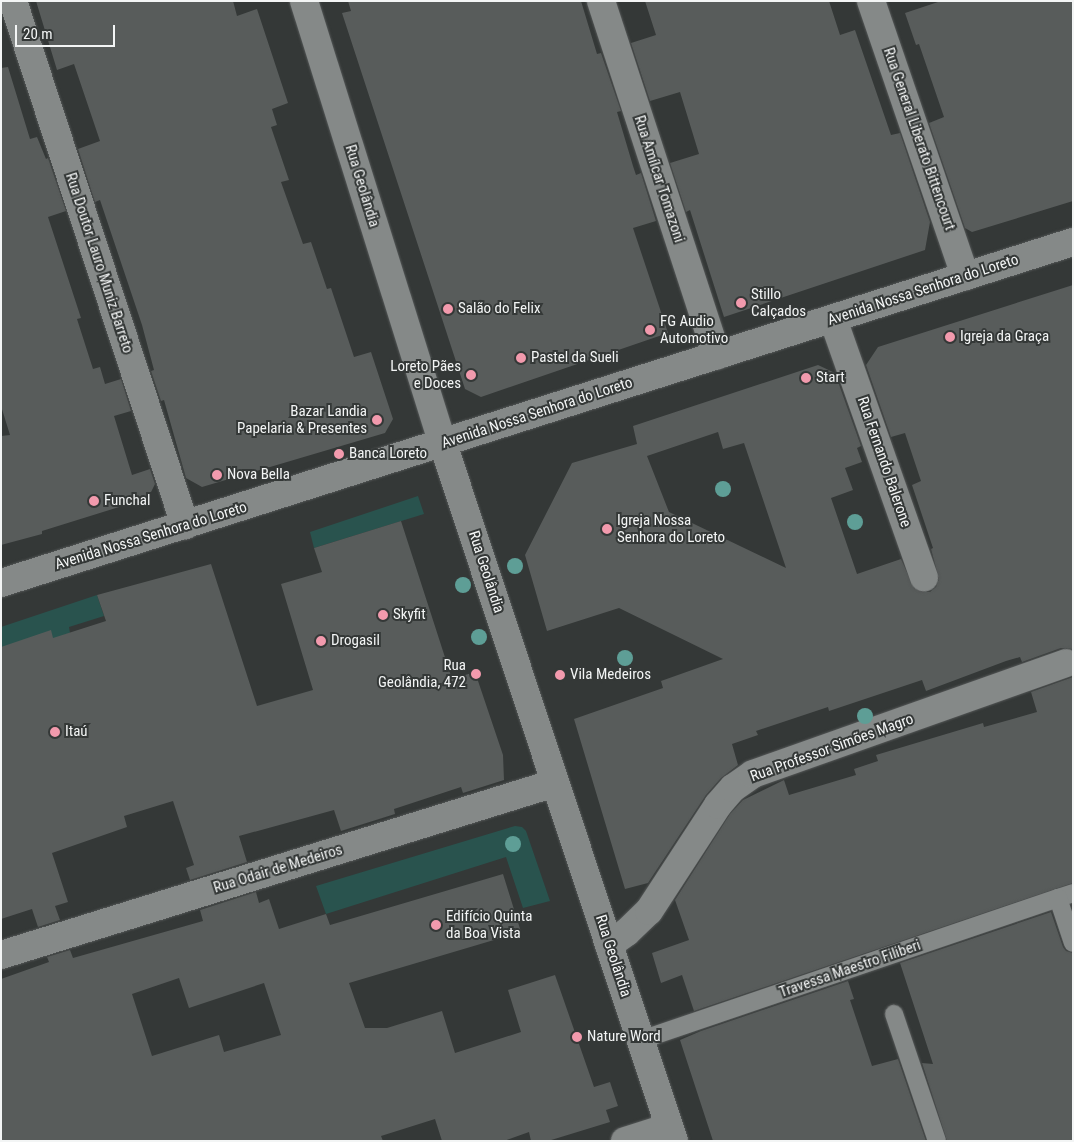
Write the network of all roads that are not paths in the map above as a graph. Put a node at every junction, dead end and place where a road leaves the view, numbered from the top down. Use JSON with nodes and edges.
{"nodes":[{"id":1,"x":13,"y":1,"type":"edge"},
{"id":2,"x":304,"y":1,"type":"edge"},
{"id":3,"x":601,"y":1,"type":"edge"},
{"id":4,"x":872,"y":1,"type":"edge"},
{"id":5,"x":1073,"y":242,"type":"edge"},
{"id":6,"x":966,"y":276,"type":"junction"},
{"id":7,"x":833,"y":319,"type":"junction"},
{"id":8,"x":717,"y":356,"type":"junction"},
{"id":9,"x":443,"y":444,"type":"junction"},
{"id":10,"x":185,"y":525,"type":"junction"},
{"id":11,"x":924,"y":577,"type":"dead end"},
{"id":12,"x":1,"y":583,"type":"edge"},
{"id":13,"x":1066,"y":663,"type":"dead end"},
{"id":14,"x":555,"y":783,"type":"junction"},
{"id":15,"x":1065,"y":895,"type":"edge"},
{"id":16,"x":1073,"y":943,"type":"edge"},
{"id":17,"x":609,"y":945,"type":"junction"},
{"id":18,"x":1,"y":955,"type":"edge"},
{"id":19,"x":894,"y":1014,"type":"dead end"},
{"id":20,"x":641,"y":1040,"type":"junction"},
{"id":21,"x":671,"y":1134,"type":"edge"},
{"id":22,"x":625,"y":1141,"type":"edge"},
{"id":23,"x":936,"y":1141,"type":"edge"}],
"edges":[{"from":1,"to":10,"type":"street","name":"Rua Doutor Lauro Muniz Barreto"},
{"from":2,"to":9,"type":"street","name":"Rua Geolândia"},
{"from":3,"to":8,"type":"street","name":"Rua Amílcar Tomazoni"},
{"from":4,"to":6,"type":"street","name":"Rua General Liberato Bittencourt"},
{"from":5,"to":6,"type":"street","name":"Avenida Nossa Senhora do Loreto"},
{"from":6,"to":7,"type":"street","name":"Avenida Nossa Senhora do Loreto"},
{"from":7,"to":8,"type":"street","name":"Avenida Nossa Senhora do Loreto"},
{"from":7,"to":11,"type":"street","name":"Rua Fernando Balerone"},
{"from":8,"to":9,"type":"street","name":"Avenida Nossa Senhora do Loreto"},
{"from":9,"to":10,"type":"street","name":"Avenida Nossa Senhora do Loreto"},
{"from":9,"to":14,"type":"street","name":"Rua Geolândia"},
{"from":10,"to":12,"type":"street","name":"Avenida Nossa Senhora do Loreto"},
{"from":13,"to":17,"type":"street","name":"Rua Professor Simões Magro"},
{"from":14,"to":17,"type":"street","name":"Rua Geolândia"},
{"from":14,"to":18,"type":"street","name":"Rua Odair de Medeiros"},
{"from":15,"to":16,"type":"lane","name":"Travessa Maestro Filiberi"},
{"from":15,"to":20,"type":"lane","name":"Travessa Maestro Filiberi"},
{"from":17,"to":20,"type":"street","name":"Rua Geolândia"},
{"from":19,"to":23,"type":"lane"},
{"from":20,"to":21,"type":"street","name":"Rua Geolândia"},
{"from":21,"to":22,"type":"street"}]}
